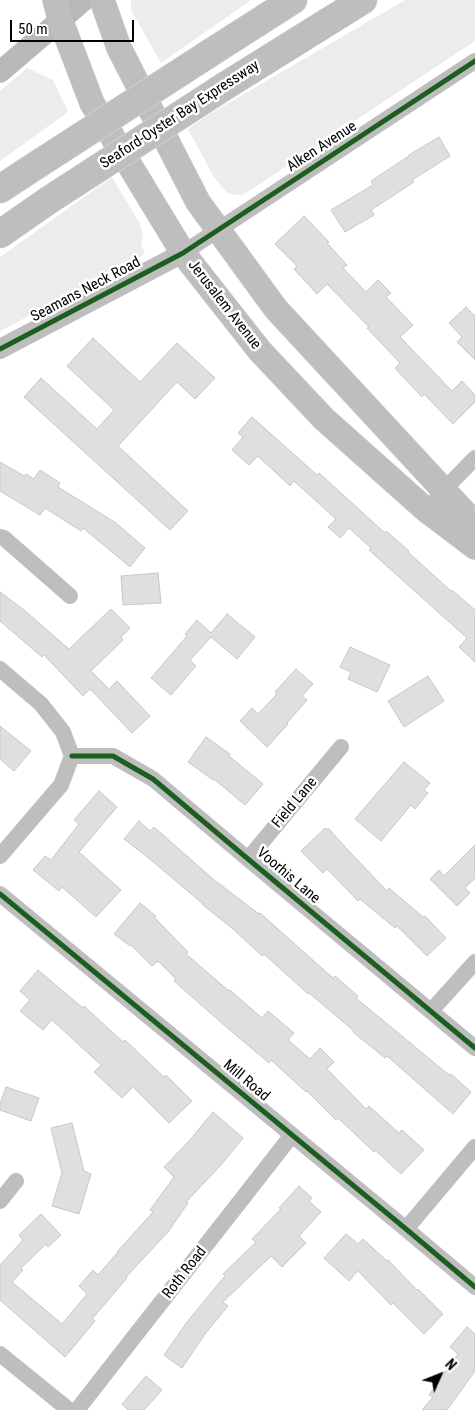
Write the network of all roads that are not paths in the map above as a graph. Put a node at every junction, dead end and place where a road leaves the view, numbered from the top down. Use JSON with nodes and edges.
{"nodes":[{"id":1,"x":84,"y":0,"type":"edge"},
{"id":2,"x":102,"y":0,"type":"edge"},
{"id":3,"x":293,"y":0,"type":"edge"},
{"id":4,"x":363,"y":0,"type":"edge"},
{"id":5,"x":58,"y":10,"type":"edge"},
{"id":6,"x":475,"y":61,"type":"edge"},
{"id":7,"x":0,"y":72,"type":"edge"},
{"id":8,"x":0,"y":189,"type":"edge"},
{"id":9,"x":218,"y":230,"type":"junction"},
{"id":10,"x":0,"y":234,"type":"edge"},
{"id":11,"x":183,"y":252,"type":"junction"},
{"id":12,"x":0,"y":349,"type":"edge"},
{"id":13,"x":475,"y":458,"type":"edge"},
{"id":14,"x":444,"y":490,"type":"junction"},
{"id":15,"x":425,"y":509,"type":"junction"},
{"id":16,"x":475,"y":524,"type":"edge"},
{"id":17,"x":0,"y":537,"type":"edge"},
{"id":18,"x":475,"y":547,"type":"edge"},
{"id":19,"x":70,"y":596,"type":"dead end"},
{"id":20,"x":0,"y":669,"type":"edge"},
{"id":21,"x":341,"y":746,"type":"dead end"},
{"id":22,"x":72,"y":756,"type":"junction"},
{"id":23,"x":0,"y":856,"type":"edge"},
{"id":24,"x":248,"y":859,"type":"junction"},
{"id":25,"x":0,"y":894,"type":"edge"},
{"id":26,"x":475,"y":962,"type":"edge"},
{"id":27,"x":431,"y":1011,"type":"junction"},
{"id":28,"x":475,"y":1048,"type":"edge"},
{"id":29,"x":292,"y":1135,"type":"junction"},
{"id":30,"x":475,"y":1147,"type":"edge"},
{"id":31,"x":16,"y":1181,"type":"dead end"},
{"id":32,"x":0,"y":1201,"type":"edge"},
{"id":33,"x":406,"y":1229,"type":"junction"},
{"id":34,"x":475,"y":1287,"type":"edge"},
{"id":35,"x":0,"y":1354,"type":"edge"},
{"id":36,"x":69,"y":1410,"type":"edge"},
{"id":37,"x":77,"y":1410,"type":"edge"}],
"edges":[{"from":1,"to":5,"type":"main road"},
{"from":2,"to":9,"type":"main road"},
{"from":3,"to":8,"type":"highway","bridge":true},
{"from":4,"to":10,"type":"highway","name":"Seaford-Oyster Bay Expressway","bridge":true},
{"from":5,"to":7,"type":"main road"},
{"from":5,"to":11,"type":"main road","name":"Jerusalem Avenue"},
{"from":6,"to":9,"type":"street","name":"Alken Avenue"},
{"from":9,"to":11,"type":"street","name":"Alken Avenue"},
{"from":9,"to":14,"type":"main road"},
{"from":11,"to":12,"type":"street","name":"Seamans Neck Road"},
{"from":11,"to":15,"type":"main road","name":"Jerusalem Avenue"},
{"from":13,"to":14,"type":"street"},
{"from":14,"to":15,"type":"street"},
{"from":14,"to":16,"type":"main road"},
{"from":15,"to":18,"type":"main road","name":"Jerusalem Avenue"},
{"from":17,"to":19,"type":"street"},
{"from":20,"to":22,"type":"street"},
{"from":21,"to":24,"type":"street","name":"Field Lane"},
{"from":22,"to":23,"type":"street"},
{"from":22,"to":24,"type":"street","name":"Voorhis Lane"},
{"from":24,"to":27,"type":"street","name":"Voorhis Lane"},
{"from":25,"to":29,"type":"street","name":"Mill Road"},
{"from":26,"to":27,"type":"street"},
{"from":27,"to":28,"type":"street","name":"Voorhis Lane"},
{"from":29,"to":33,"type":"street","name":"Mill Road"},
{"from":29,"to":37,"type":"street","name":"Roth Road"},
{"from":30,"to":33,"type":"street"},
{"from":31,"to":32,"type":"street"},
{"from":33,"to":34,"type":"street","name":"Mill Road"},
{"from":35,"to":36,"type":"street"}]}
